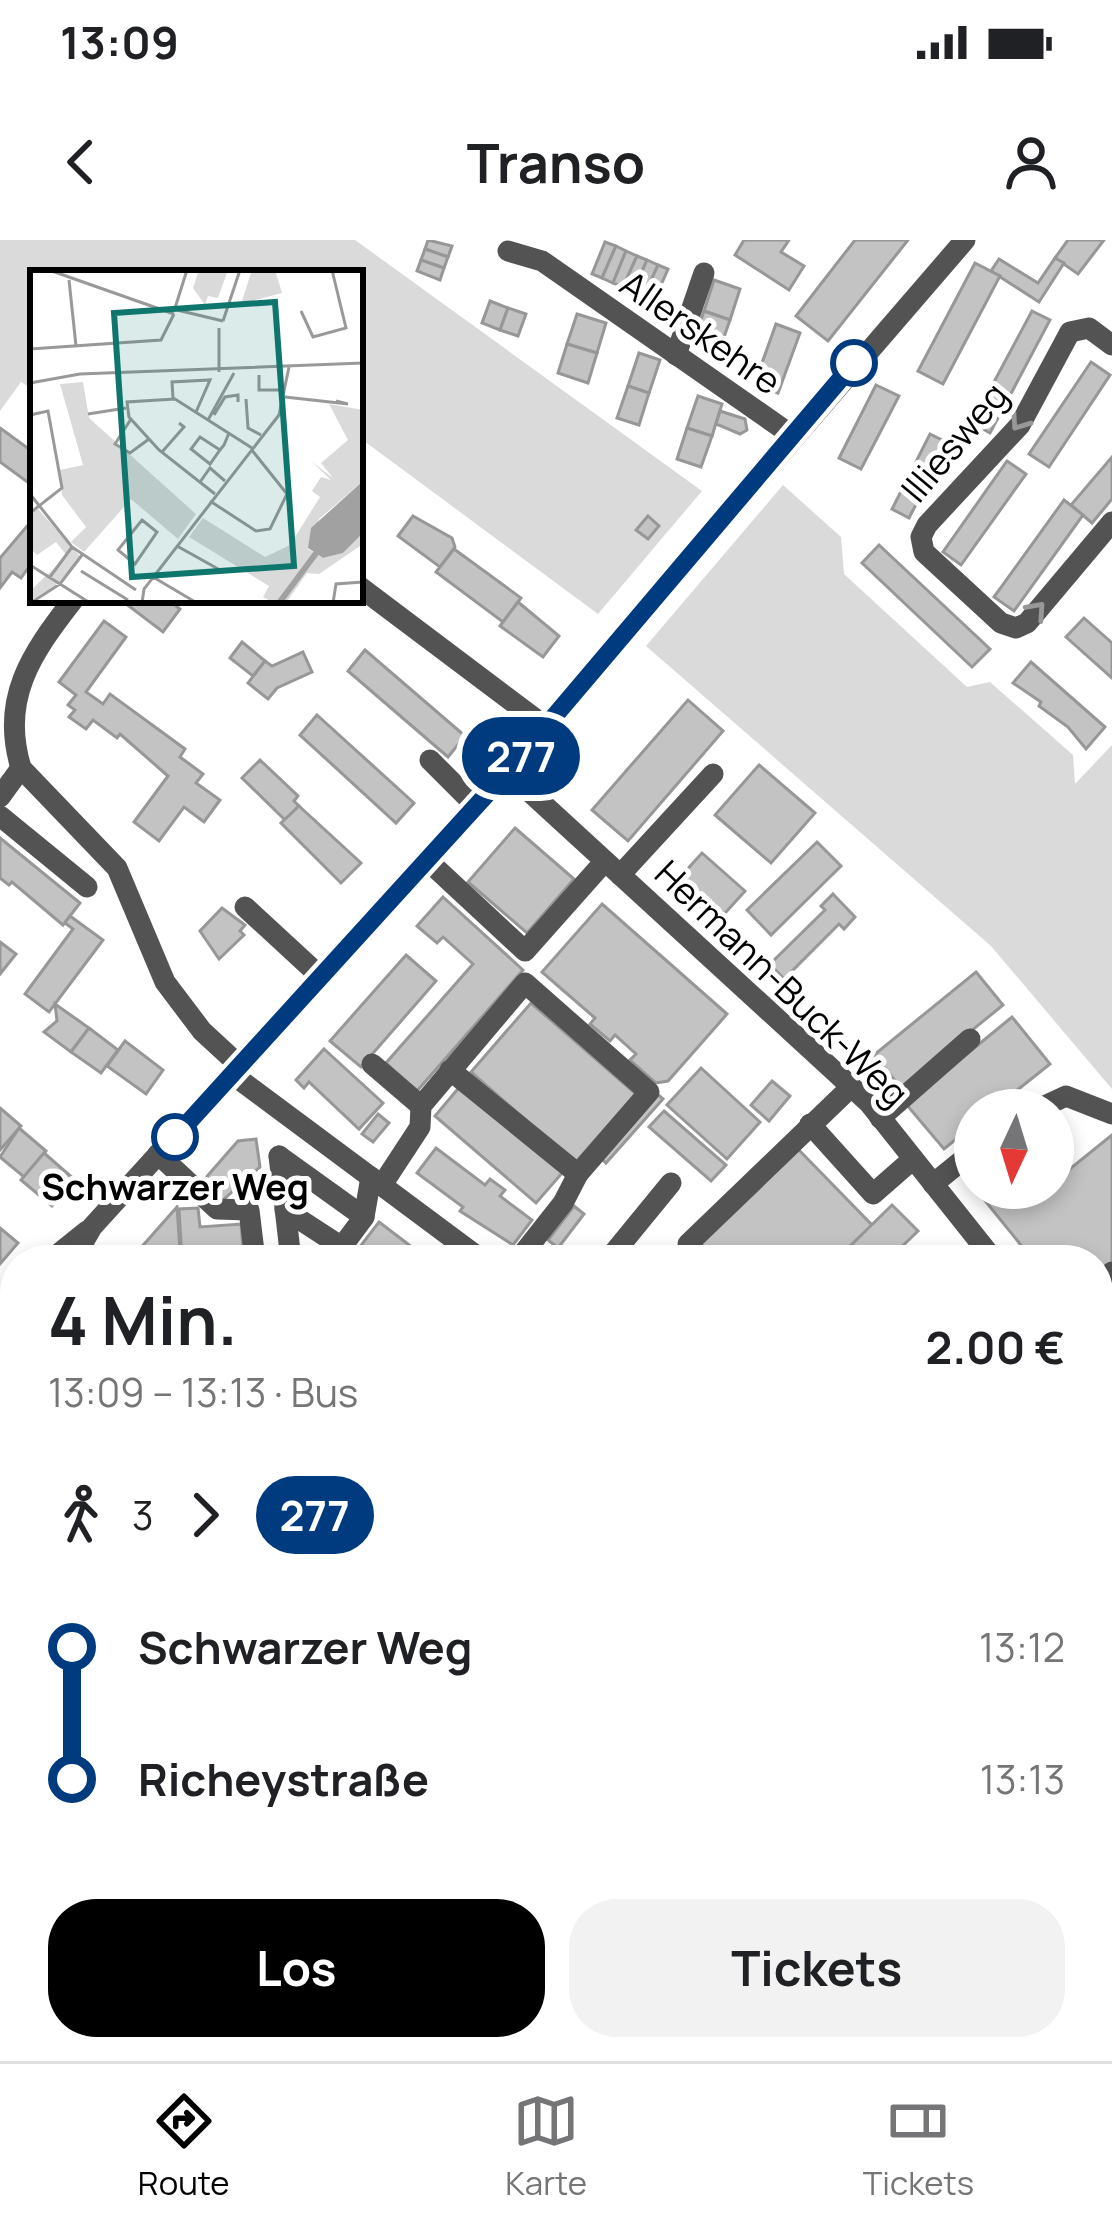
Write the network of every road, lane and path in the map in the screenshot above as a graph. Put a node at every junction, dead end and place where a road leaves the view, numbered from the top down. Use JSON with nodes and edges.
{"nodes":[{"id":1,"x":965,"y":240,"type":"edge"},
{"id":2,"x":508,"y":251,"type":"dead end"},
{"id":3,"x":704,"y":273,"type":"dead end"},
{"id":4,"x":1112,"y":345,"type":"edge"},
{"id":5,"x":676,"y":355,"type":"junction"},
{"id":6,"x":793,"y":436,"type":"junction"},
{"id":7,"x":1112,"y":522,"type":"edge"},
{"id":8,"x":363,"y":589,"type":"edge"},
{"id":9,"x":71,"y":603,"type":"edge"},
{"id":10,"x":546,"y":727,"type":"junction"},
{"id":11,"x":430,"y":760,"type":"dead end"},
{"id":12,"x":21,"y":768,"type":"junction"},
{"id":13,"x":507,"y":772,"type":"junction"},
{"id":14,"x":713,"y":774,"type":"dead end"},
{"id":15,"x":0,"y":797,"type":"edge"},
{"id":16,"x":476,"y":806,"type":"junction"},
{"id":17,"x":0,"y":816,"type":"edge"},
{"id":18,"x":427,"y":860,"type":"junction"},
{"id":19,"x":613,"y":868,"type":"junction"},
{"id":20,"x":87,"y":887,"type":"dead end"},
{"id":21,"x":245,"y":907,"type":"dead end"},
{"id":22,"x":322,"y":978,"type":"junction"},
{"id":23,"x":970,"y":1039,"type":"dead end"},
{"id":24,"x":372,"y":1064,"type":"dead end"},
{"id":25,"x":236,"y":1070,"type":"junction"},
{"id":26,"x":450,"y":1070,"type":"junction"},
{"id":27,"x":850,"y":1087,"type":"junction"},
{"id":28,"x":1074,"y":1099,"type":"edge"},
{"id":29,"x":421,"y":1106,"type":"junction"},
{"id":30,"x":1112,"y":1114,"type":"edge"},
{"id":31,"x":880,"y":1118,"type":"junction"},
{"id":32,"x":810,"y":1124,"type":"junction"},
{"id":33,"x":158,"y":1154,"type":"junction"},
{"id":34,"x":913,"y":1159,"type":"junction"},
{"id":35,"x":954,"y":1167,"type":"edge"},
{"id":36,"x":578,"y":1174,"type":"junction"},
{"id":37,"x":377,"y":1181,"type":"junction"},
{"id":38,"x":671,"y":1184,"type":"dead end"},
{"id":39,"x":933,"y":1184,"type":"junction"},
{"id":40,"x":285,"y":1210,"type":"junction"},
{"id":41,"x":364,"y":1216,"type":"junction"},
{"id":42,"x":92,"y":1227,"type":"junction"},
{"id":43,"x":70,"y":1245,"type":"edge"},
{"id":44,"x":82,"y":1245,"type":"edge"},
{"id":45,"x":253,"y":1245,"type":"edge"},
{"id":46,"x":289,"y":1245,"type":"edge"},
{"id":47,"x":326,"y":1245,"type":"edge"},
{"id":48,"x":343,"y":1245,"type":"edge"},
{"id":49,"x":446,"y":1245,"type":"edge"},
{"id":50,"x":530,"y":1245,"type":"edge"},
{"id":51,"x":620,"y":1245,"type":"edge"},
{"id":52,"x":689,"y":1245,"type":"edge"},
{"id":53,"x":982,"y":1245,"type":"edge"}],
"edges":[{"from":1,"to":6,"type":"street"},
{"from":2,"to":5,"type":"street","name":"Allerskehre"},
{"from":3,"to":5,"type":"street"},
{"from":4,"to":7,"type":"street","name":"Illiesweg","one_way":true},
{"from":5,"to":6,"type":"street","name":"Allerskehre"},
{"from":6,"to":10,"type":"street"},
{"from":8,"to":10,"type":"street"},
{"from":9,"to":12,"type":"street"},
{"from":10,"to":13,"type":"street"},
{"from":11,"to":16,"type":"street"},
{"from":12,"to":15,"type":"street"},
{"from":12,"to":25,"type":"street"},
{"from":13,"to":16,"type":"street"},
{"from":13,"to":19,"type":"street","name":"Hermann-Buck-Weg"},
{"from":14,"to":19,"type":"street"},
{"from":16,"to":18,"type":"street"},
{"from":17,"to":20,"type":"street"},
{"from":18,"to":19,"type":"street"},
{"from":18,"to":22,"type":"street"},
{"from":19,"to":27,"type":"street","name":"Hermann-Buck-Weg"},
{"from":21,"to":22,"type":"street"},
{"from":22,"to":25,"type":"street"},
{"from":23,"to":31,"type":"street"},
{"from":24,"to":29,"type":"street"},
{"from":25,"to":33,"type":"street"},
{"from":25,"to":37,"type":"street"},
{"from":26,"to":29,"type":"street"},
{"from":26,"to":36,"type":"street"},
{"from":26,"to":36,"type":"street"},
{"from":27,"to":31,"type":"street","name":"Hermann-Buck-Weg"},
{"from":27,"to":32,"type":"street"},
{"from":28,"to":30,"type":"street"},
{"from":29,"to":37,"type":"street"},
{"from":31,"to":34,"type":"street","name":"Hermann-Buck-Weg"},
{"from":32,"to":34,"type":"street"},
{"from":32,"to":52,"type":"street"},
{"from":33,"to":42,"type":"street"},
{"from":33,"to":45,"type":"street"},
{"from":34,"to":39,"type":"street","name":"Hermann-Buck-Weg"},
{"from":35,"to":39,"type":"street"},
{"from":36,"to":50,"type":"street"},
{"from":37,"to":41,"type":"street"},
{"from":37,"to":49,"type":"street"},
{"from":38,"to":51,"type":"street"},
{"from":39,"to":53,"type":"street","name":"Hermann-Buck-Weg"},
{"from":40,"to":41,"type":"street"},
{"from":40,"to":46,"type":"street"},
{"from":40,"to":47,"type":"street"},
{"from":41,"to":48,"type":"street"},
{"from":42,"to":43,"type":"street"},
{"from":42,"to":44,"type":"street"}]}
